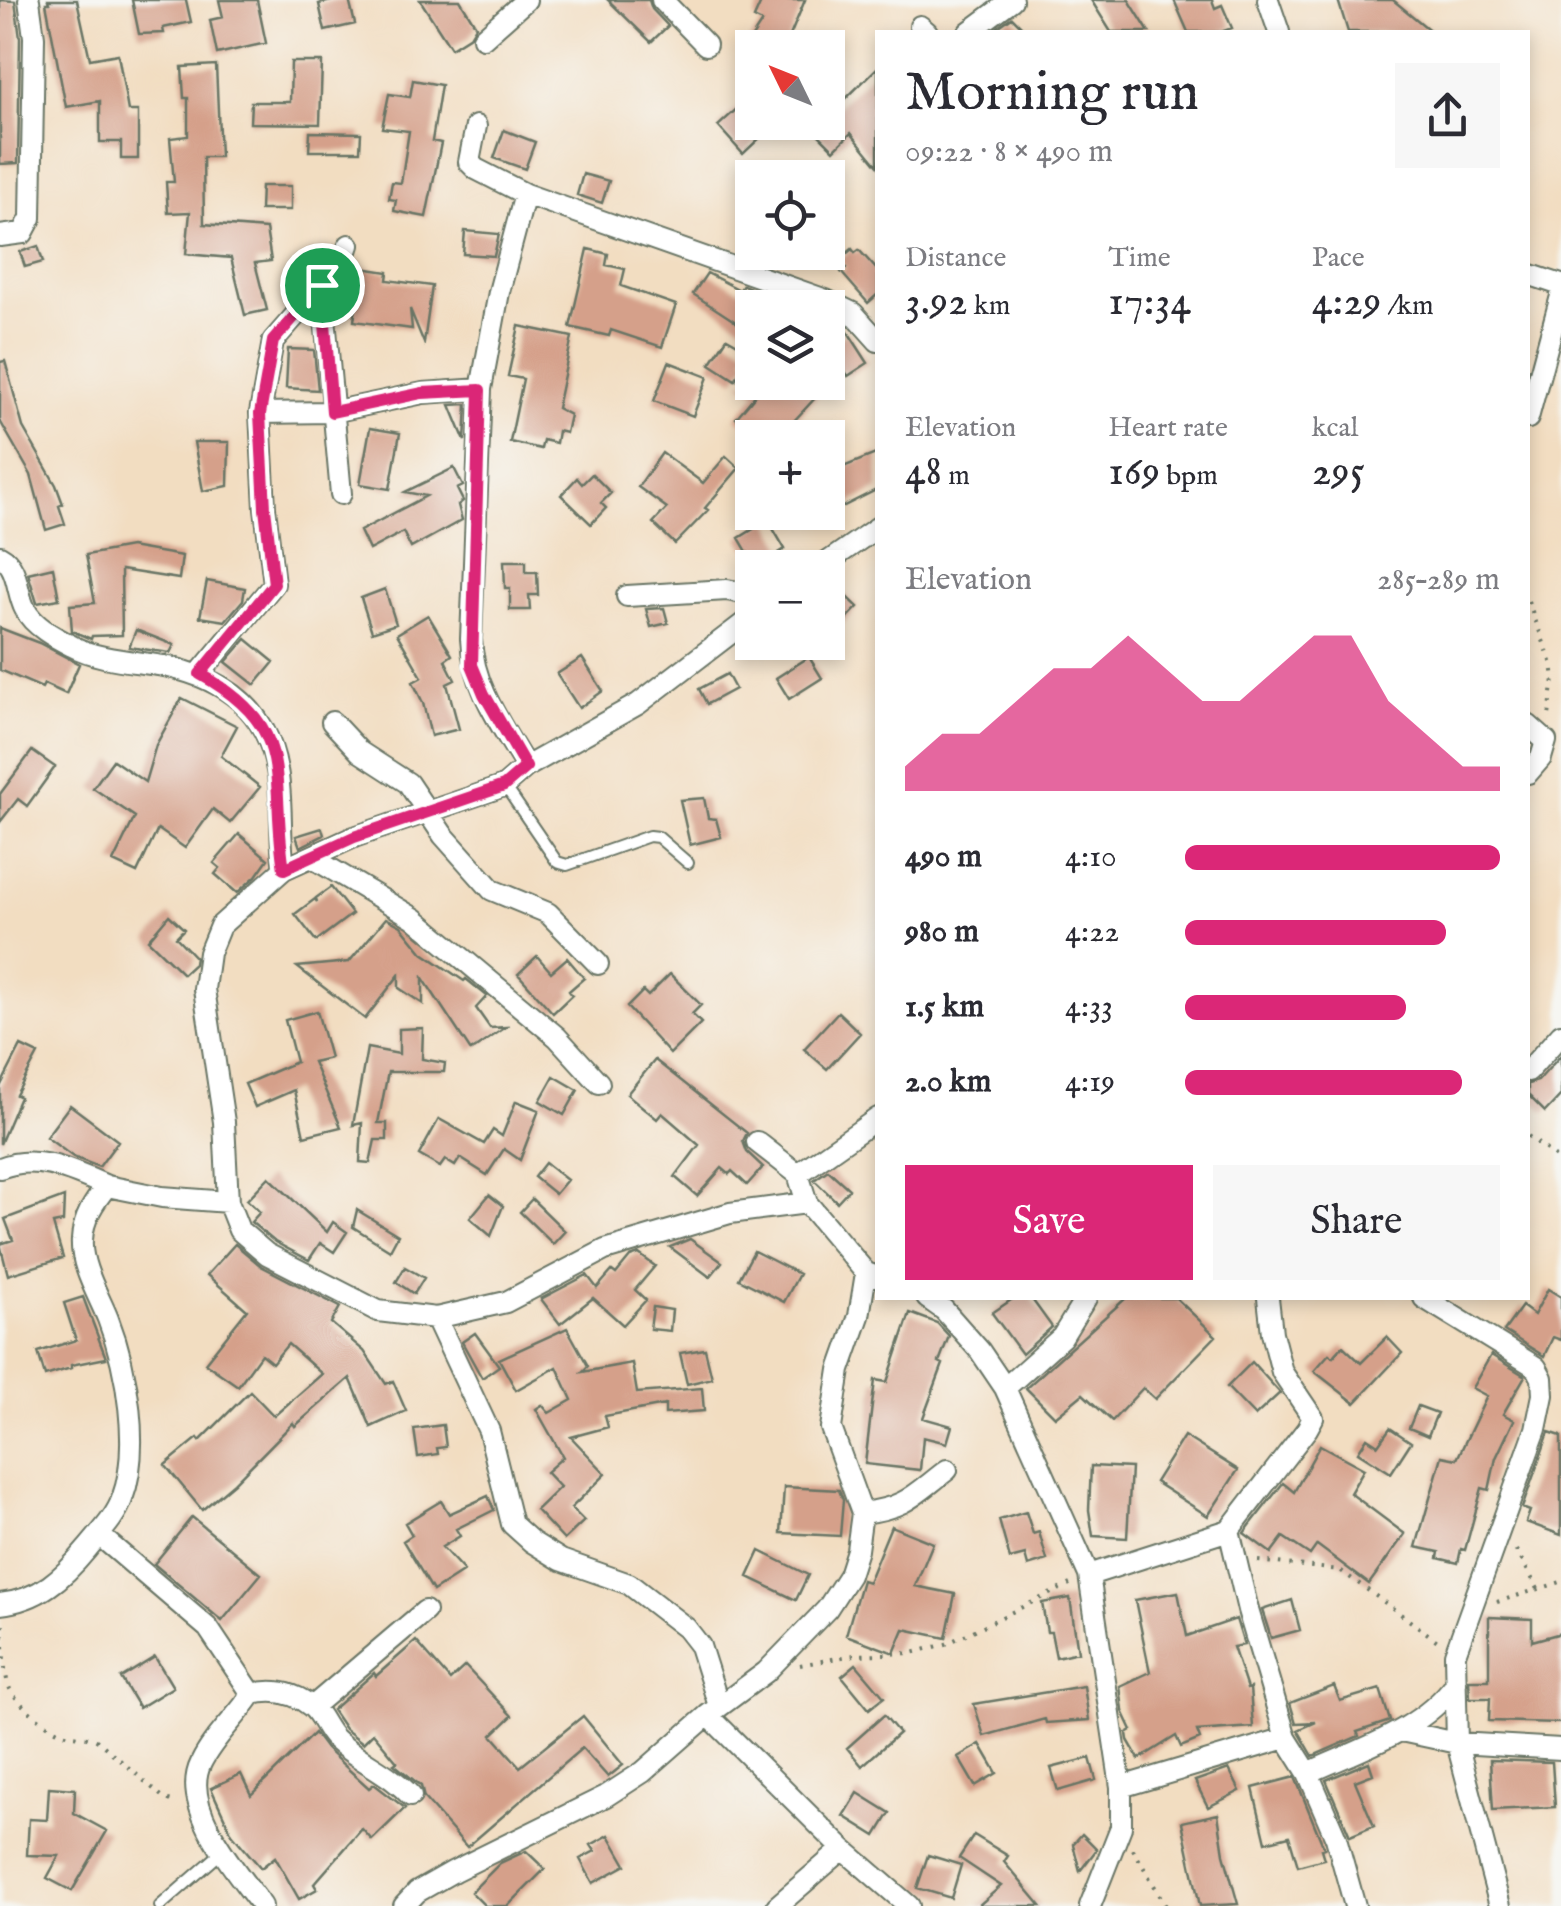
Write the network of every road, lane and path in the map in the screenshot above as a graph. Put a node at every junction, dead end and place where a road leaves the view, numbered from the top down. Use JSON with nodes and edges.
{"nodes":[{"id":1,"x":29,"y":0,"type":"edge"},
{"id":2,"x":526,"y":0,"type":"edge"},
{"id":3,"x":662,"y":0,"type":"edge"},
{"id":4,"x":1012,"y":0,"type":"edge"},
{"id":5,"x":1268,"y":0,"type":"edge"},
{"id":6,"x":971,"y":30,"type":"edge"},
{"id":7,"x":1278,"y":30,"type":"edge"},
{"id":8,"x":483,"y":38,"type":"dead end"},
{"id":9,"x":706,"y":45,"type":"dead end"},
{"id":10,"x":476,"y":126,"type":"dead end"},
{"id":11,"x":525,"y":194,"type":"junction"},
{"id":12,"x":0,"y":236,"type":"edge"},
{"id":13,"x":349,"y":244,"type":"dead end"},
{"id":14,"x":1530,"y":275,"type":"edge"},
{"id":15,"x":322,"y":285,"type":"junction"},
{"id":16,"x":1561,"y":285,"type":"edge"},
{"id":17,"x":1561,"y":296,"type":"edge"},
{"id":18,"x":875,"y":338,"type":"edge"},
{"id":19,"x":480,"y":390,"type":"junction"},
{"id":20,"x":1530,"y":411,"type":"edge"},
{"id":21,"x":332,"y":412,"type":"junction"},
{"id":22,"x":260,"y":414,"type":"junction"},
{"id":23,"x":341,"y":494,"type":"dead end"},
{"id":24,"x":875,"y":529,"type":"edge"},
{"id":25,"x":845,"y":550,"type":"edge"},
{"id":26,"x":0,"y":556,"type":"edge"},
{"id":27,"x":735,"y":592,"type":"edge"},
{"id":28,"x":627,"y":596,"type":"dead end"},
{"id":29,"x":1530,"y":608,"type":"edge"},
{"id":30,"x":735,"y":629,"type":"edge"},
{"id":31,"x":200,"y":674,"type":"junction"},
{"id":32,"x":332,"y":722,"type":"dead end"},
{"id":33,"x":1530,"y":727,"type":"edge"},
{"id":34,"x":1546,"y":740,"type":"junction"},
{"id":35,"x":526,"y":767,"type":"junction"},
{"id":36,"x":1530,"y":771,"type":"edge"},
{"id":37,"x":504,"y":786,"type":"junction"},
{"id":38,"x":426,"y":813,"type":"junction"},
{"id":39,"x":311,"y":856,"type":"junction"},
{"id":40,"x":688,"y":864,"type":"dead end"},
{"id":41,"x":284,"y":869,"type":"junction"},
{"id":42,"x":598,"y":964,"type":"dead end"},
{"id":43,"x":1561,"y":1034,"type":"edge"},
{"id":44,"x":1530,"y":1069,"type":"edge"},
{"id":45,"x":599,"y":1083,"type":"dead end"},
{"id":46,"x":875,"y":1120,"type":"edge"},
{"id":47,"x":1530,"y":1138,"type":"edge"},
{"id":48,"x":757,"y":1142,"type":"dead end"},
{"id":49,"x":1561,"y":1161,"type":"edge"},
{"id":50,"x":0,"y":1168,"type":"edge"},
{"id":51,"x":798,"y":1174,"type":"junction"},
{"id":52,"x":107,"y":1186,"type":"junction"},
{"id":53,"x":228,"y":1202,"type":"junction"},
{"id":54,"x":807,"y":1203,"type":"junction"},
{"id":55,"x":872,"y":1275,"type":"edge"},
{"id":56,"x":929,"y":1300,"type":"edge"},
{"id":57,"x":1085,"y":1300,"type":"edge"},
{"id":58,"x":1268,"y":1300,"type":"edge"},
{"id":59,"x":1427,"y":1300,"type":"edge"},
{"id":60,"x":436,"y":1318,"type":"junction"},
{"id":61,"x":1005,"y":1388,"type":"junction"},
{"id":62,"x":947,"y":1470,"type":"dead end"},
{"id":63,"x":862,"y":1512,"type":"junction"},
{"id":64,"x":1502,"y":1524,"type":"junction"},
{"id":65,"x":1229,"y":1530,"type":"junction"},
{"id":66,"x":99,"y":1535,"type":"junction"},
{"id":67,"x":1236,"y":1560,"type":"junction"},
{"id":68,"x":1089,"y":1575,"type":"junction"},
{"id":69,"x":1561,"y":1582,"type":"edge"},
{"id":70,"x":1538,"y":1589,"type":"junction"},
{"id":71,"x":6,"y":1599,"type":"edge"},
{"id":72,"x":1473,"y":1609,"type":"junction"},
{"id":73,"x":425,"y":1611,"type":"dead end"},
{"id":74,"x":0,"y":1616,"type":"edge"},
{"id":75,"x":1455,"y":1654,"type":"junction"},
{"id":76,"x":766,"y":1672,"type":"junction"},
{"id":77,"x":1456,"y":1683,"type":"junction"},
{"id":78,"x":252,"y":1694,"type":"junction"},
{"id":79,"x":312,"y":1707,"type":"junction"},
{"id":80,"x":714,"y":1710,"type":"junction"},
{"id":81,"x":1400,"y":1731,"type":"junction"},
{"id":82,"x":1286,"y":1738,"type":"junction"},
{"id":83,"x":1457,"y":1743,"type":"junction"},
{"id":84,"x":1561,"y":1749,"type":"edge"},
{"id":85,"x":1308,"y":1773,"type":"junction"},
{"id":86,"x":1121,"y":1787,"type":"junction"},
{"id":87,"x":411,"y":1796,"type":"dead end"},
{"id":88,"x":200,"y":1807,"type":"junction"},
{"id":89,"x":1121,"y":1827,"type":"junction"},
{"id":90,"x":843,"y":1849,"type":"junction"},
{"id":91,"x":222,"y":1852,"type":"junction"},
{"id":92,"x":415,"y":1901,"type":"edge"},
{"id":93,"x":160,"y":1906,"type":"edge"},
{"id":94,"x":262,"y":1906,"type":"edge"},
{"id":95,"x":776,"y":1906,"type":"edge"},
{"id":96,"x":908,"y":1906,"type":"edge"},
{"id":97,"x":1090,"y":1906,"type":"edge"},
{"id":98,"x":1166,"y":1906,"type":"edge"},
{"id":99,"x":1355,"y":1906,"type":"edge"},
{"id":100,"x":1500,"y":1906,"type":"edge"}],
"edges":[{"from":1,"to":12,"type":"street"},
{"from":2,"to":8,"type":"street"},
{"from":3,"to":9,"type":"street"},
{"from":4,"to":6,"type":"street"},
{"from":5,"to":7,"type":"street"},
{"from":10,"to":11,"type":"street"},
{"from":11,"to":18,"type":"street"},
{"from":11,"to":19,"type":"street"},
{"from":13,"to":15,"type":"street"},
{"from":14,"to":16,"type":"street"},
{"from":15,"to":21,"type":"street"},
{"from":15,"to":22,"type":"street"},
{"from":17,"to":20,"type":"street"},
{"from":19,"to":21,"type":"street"},
{"from":19,"to":35,"type":"street"},
{"from":21,"to":22,"type":"street"},
{"from":21,"to":23,"type":"street"},
{"from":22,"to":31,"type":"street"},
{"from":24,"to":25,"type":"street"},
{"from":26,"to":31,"type":"street"},
{"from":27,"to":28,"type":"street"},
{"from":29,"to":34,"type":"path"},
{"from":30,"to":35,"type":"street"},
{"from":31,"to":41,"type":"street"},
{"from":32,"to":38,"type":"street"},
{"from":33,"to":34,"type":"street"},
{"from":34,"to":36,"type":"street"},
{"from":35,"to":37,"type":"street"},
{"from":37,"to":38,"type":"street"},
{"from":37,"to":40,"type":"lane"},
{"from":38,"to":39,"type":"street"},
{"from":38,"to":42,"type":"street"},
{"from":39,"to":41,"type":"street"},
{"from":39,"to":45,"type":"street"},
{"from":41,"to":53,"type":"street"},
{"from":43,"to":44,"type":"street"},
{"from":46,"to":51,"type":"street"},
{"from":47,"to":49,"type":"path"},
{"from":48,"to":51,"type":"street"},
{"from":50,"to":52,"type":"street"},
{"from":51,"to":54,"type":"street"},
{"from":52,"to":53,"type":"street"},
{"from":52,"to":66,"type":"street"},
{"from":53,"to":60,"type":"street"},
{"from":54,"to":55,"type":"street"},
{"from":54,"to":60,"type":"street"},
{"from":55,"to":63,"type":"street"},
{"from":56,"to":61,"type":"street"},
{"from":57,"to":61,"type":"street"},
{"from":58,"to":65,"type":"street"},
{"from":59,"to":64,"type":"street"},
{"from":60,"to":80,"type":"street"},
{"from":61,"to":68,"type":"street"},
{"from":62,"to":63,"type":"street"},
{"from":63,"to":76,"type":"street"},
{"from":64,"to":70,"type":"path"},
{"from":64,"to":72,"type":"street"},
{"from":65,"to":67,"type":"street"},
{"from":65,"to":68,"type":"street"},
{"from":66,"to":71,"type":"street"},
{"from":66,"to":78,"type":"street"},
{"from":67,"to":75,"type":"path"},
{"from":67,"to":82,"type":"street"},
{"from":68,"to":76,"type":"path"},
{"from":68,"to":86,"type":"street"},
{"from":69,"to":70,"type":"path"},
{"from":70,"to":72,"type":"path"},
{"from":72,"to":75,"type":"street"},
{"from":73,"to":79,"type":"street"},
{"from":74,"to":88,"type":"path"},
{"from":75,"to":77,"type":"street"},
{"from":76,"to":80,"type":"street"},
{"from":77,"to":81,"type":"street"},
{"from":77,"to":83,"type":"street"},
{"from":78,"to":79,"type":"street"},
{"from":78,"to":88,"type":"street"},
{"from":79,"to":87,"type":"street"},
{"from":80,"to":90,"type":"street"},
{"from":80,"to":92,"type":"street"},
{"from":81,"to":83,"type":"street"},
{"from":81,"to":85,"type":"street"},
{"from":82,"to":85,"type":"street"},
{"from":82,"to":86,"type":"street"},
{"from":83,"to":84,"type":"street"},
{"from":83,"to":100,"type":"street"},
{"from":85,"to":99,"type":"street"},
{"from":86,"to":89,"type":"street"},
{"from":88,"to":91,"type":"street"},
{"from":89,"to":97,"type":"street"},
{"from":89,"to":98,"type":"path"},
{"from":90,"to":95,"type":"street"},
{"from":90,"to":96,"type":"street"},
{"from":91,"to":93,"type":"lane"},
{"from":91,"to":94,"type":"street"}]}
